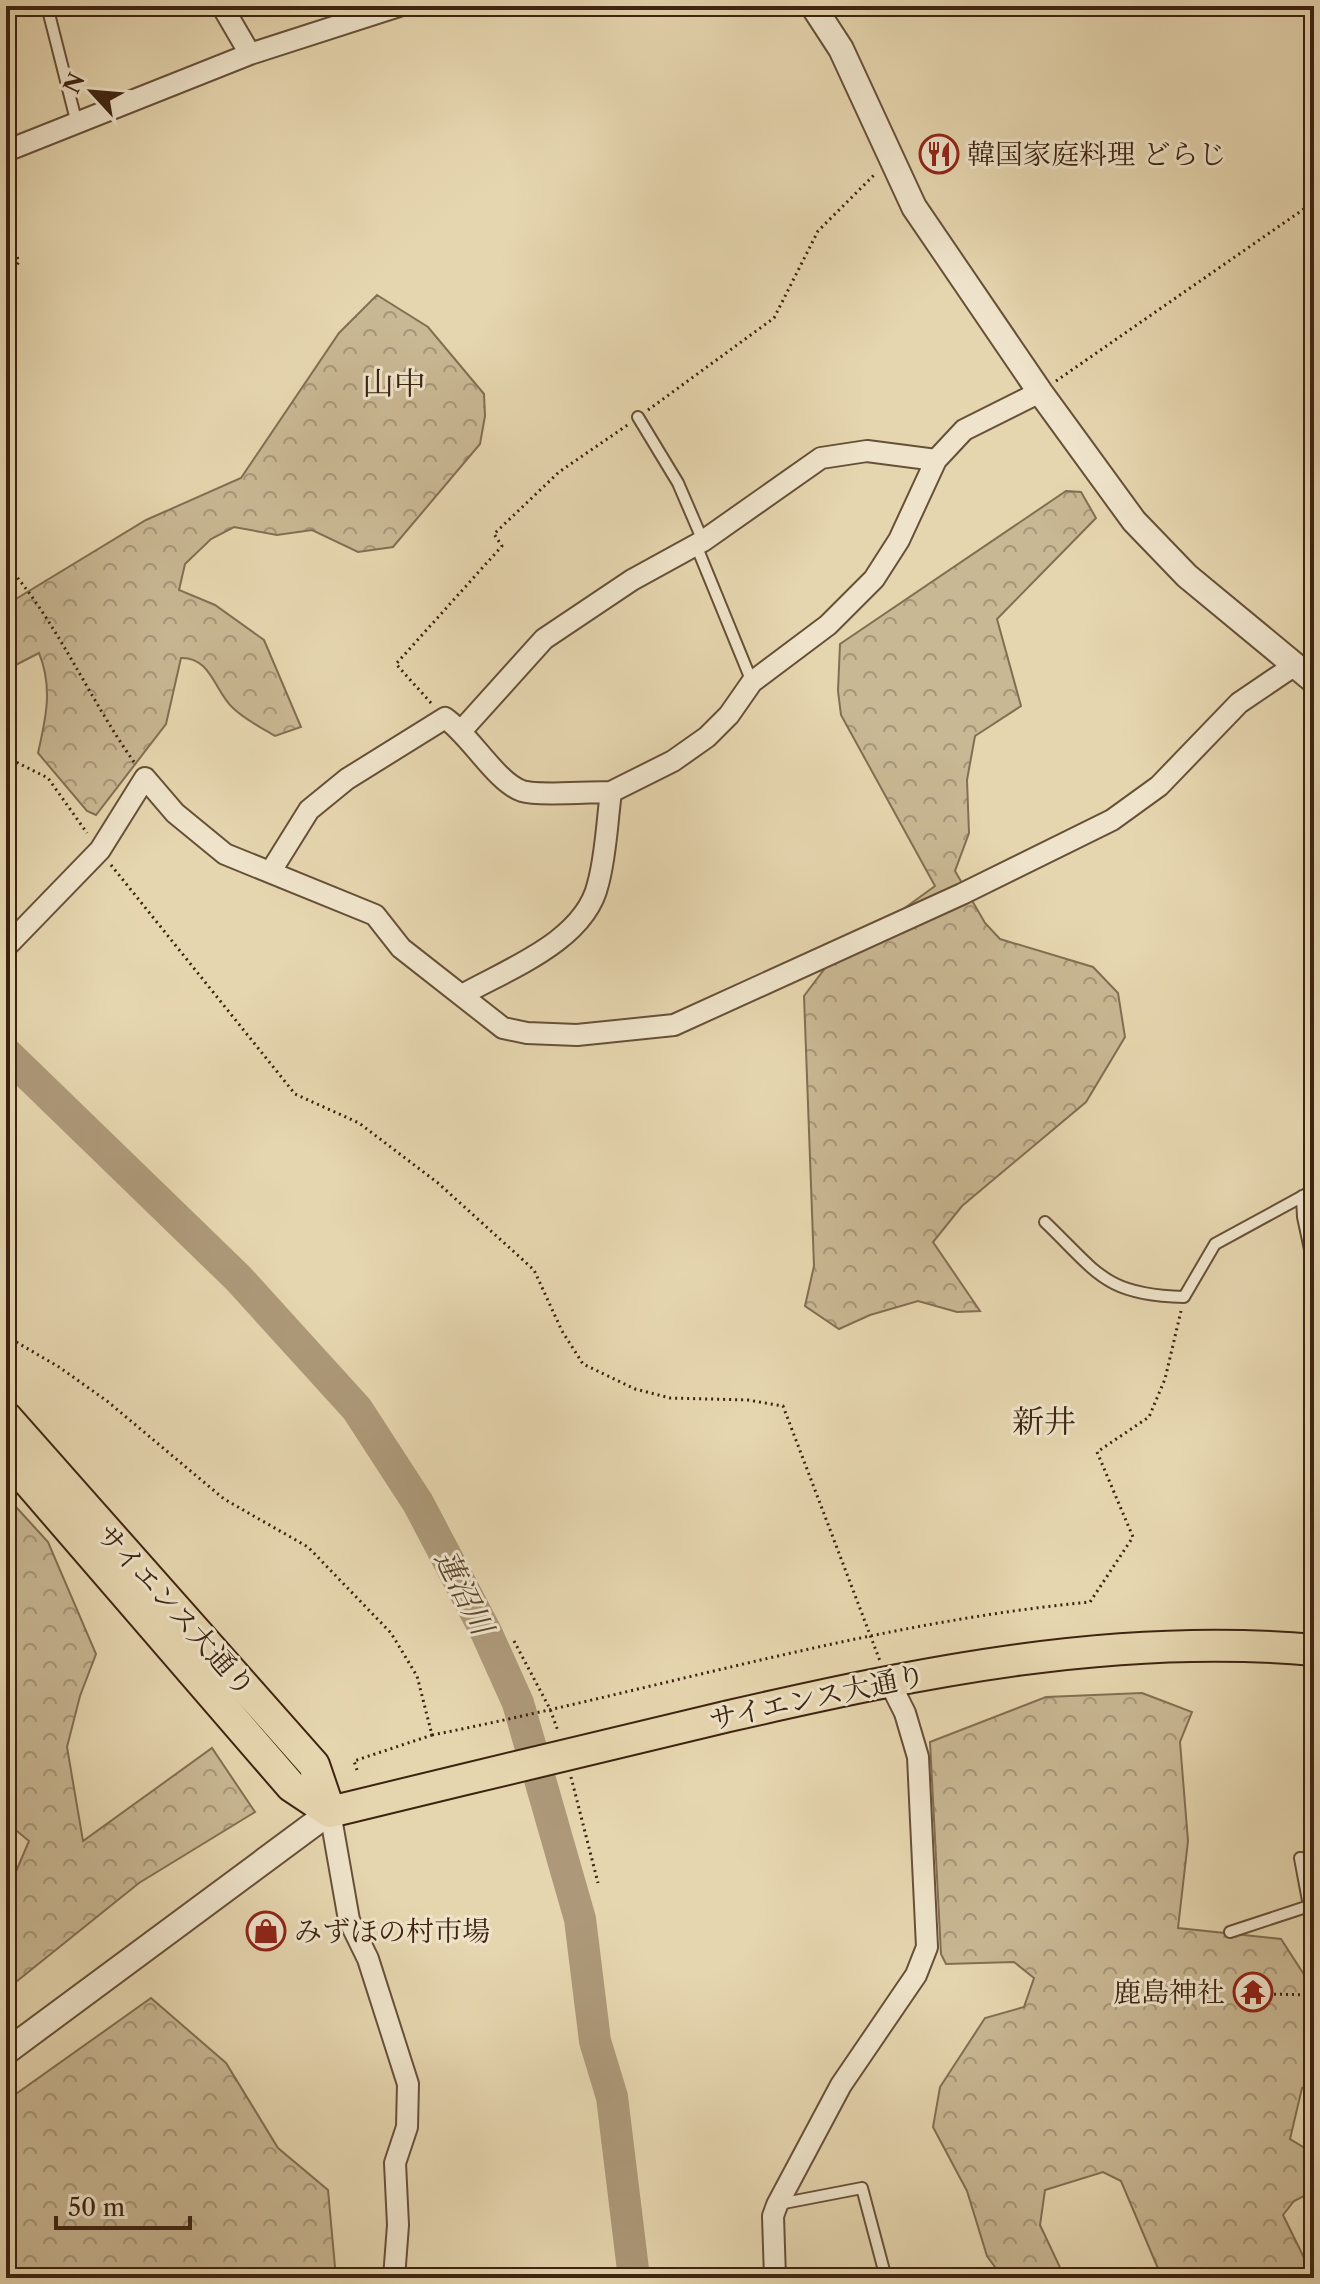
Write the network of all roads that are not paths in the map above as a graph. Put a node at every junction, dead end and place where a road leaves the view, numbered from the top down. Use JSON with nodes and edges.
{"nodes":[{"id":1,"x":47,"y":6,"type":"edge"},
{"id":2,"x":222,"y":6,"type":"edge"},
{"id":3,"x":399,"y":6,"type":"edge"},
{"id":4,"x":813,"y":6,"type":"edge"},
{"id":5,"x":250,"y":54,"type":"junction"},
{"id":6,"x":77,"y":125,"type":"junction"},
{"id":7,"x":6,"y":151,"type":"edge"},
{"id":8,"x":1040,"y":392,"type":"junction"},
{"id":9,"x":638,"y":417,"type":"road end"},
{"id":10,"x":936,"y":460,"type":"junction"},
{"id":11,"x":700,"y":543,"type":"junction"},
{"id":12,"x":1305,"y":673,"type":"edge"},
{"id":13,"x":752,"y":682,"type":"junction"},
{"id":14,"x":453,"y":724,"type":"junction"},
{"id":15,"x":611,"y":792,"type":"junction"},
{"id":16,"x":271,"y":871,"type":"junction"},
{"id":17,"x":6,"y":947,"type":"edge"},
{"id":18,"x":462,"y":995,"type":"junction"},
{"id":19,"x":1314,"y":1190,"type":"edge"},
{"id":20,"x":1302,"y":1196,"type":"junction"},
{"id":21,"x":1045,"y":1222,"type":"dead end"},
{"id":22,"x":1314,"y":1268,"type":"edge"},
{"id":23,"x":6,"y":1417,"type":"edge"},
{"id":24,"x":6,"y":1456,"type":"edge"},
{"id":25,"x":1314,"y":1650,"type":"edge"},
{"id":26,"x":888,"y":1679,"type":"junction"},
{"id":27,"x":330,"y":1812,"type":"junction"},
{"id":28,"x":1314,"y":1859,"type":"edge"},
{"id":29,"x":1230,"y":1932,"type":"dead end"},
{"id":30,"x":6,"y":2052,"type":"edge"},
{"id":31,"x":777,"y":2205,"type":"junction"},
{"id":32,"x":394,"y":2278,"type":"edge"},
{"id":33,"x":775,"y":2278,"type":"edge"},
{"id":34,"x":886,"y":2278,"type":"edge"}],
"edges":[{"from":1,"to":6,"type":"lane"},
{"from":2,"to":5,"type":"street"},
{"from":3,"to":5,"type":"street"},
{"from":4,"to":8,"type":"street"},
{"from":5,"to":6,"type":"street"},
{"from":6,"to":7,"type":"street"},
{"from":8,"to":10,"type":"street"},
{"from":8,"to":12,"type":"street"},
{"from":9,"to":11,"type":"lane"},
{"from":10,"to":11,"type":"street"},
{"from":10,"to":13,"type":"street"},
{"from":11,"to":13,"type":"lane"},
{"from":11,"to":14,"type":"street"},
{"from":12,"to":18,"type":"street"},
{"from":13,"to":15,"type":"street"},
{"from":14,"to":15,"type":"street"},
{"from":14,"to":16,"type":"street"},
{"from":15,"to":18,"type":"street"},
{"from":16,"to":17,"type":"street"},
{"from":16,"to":18,"type":"street"},
{"from":19,"to":20,"type":"lane"},
{"from":20,"to":21,"type":"lane"},
{"from":20,"to":22,"type":"lane"},
{"from":23,"to":27,"type":"main road","name":"サイエンス大通り"},
{"from":24,"to":27,"type":"main road","name":"サイエンス大通り"},
{"from":25,"to":26,"type":"main road","name":"サイエンス大通り"},
{"from":26,"to":27,"type":"main road","name":"サイエンス大通り"},
{"from":26,"to":31,"type":"street"},
{"from":27,"to":30,"type":"street"},
{"from":27,"to":32,"type":"street"},
{"from":28,"to":29,"type":"lane"},
{"from":31,"to":33,"type":"street"},
{"from":31,"to":34,"type":"lane"}]}
